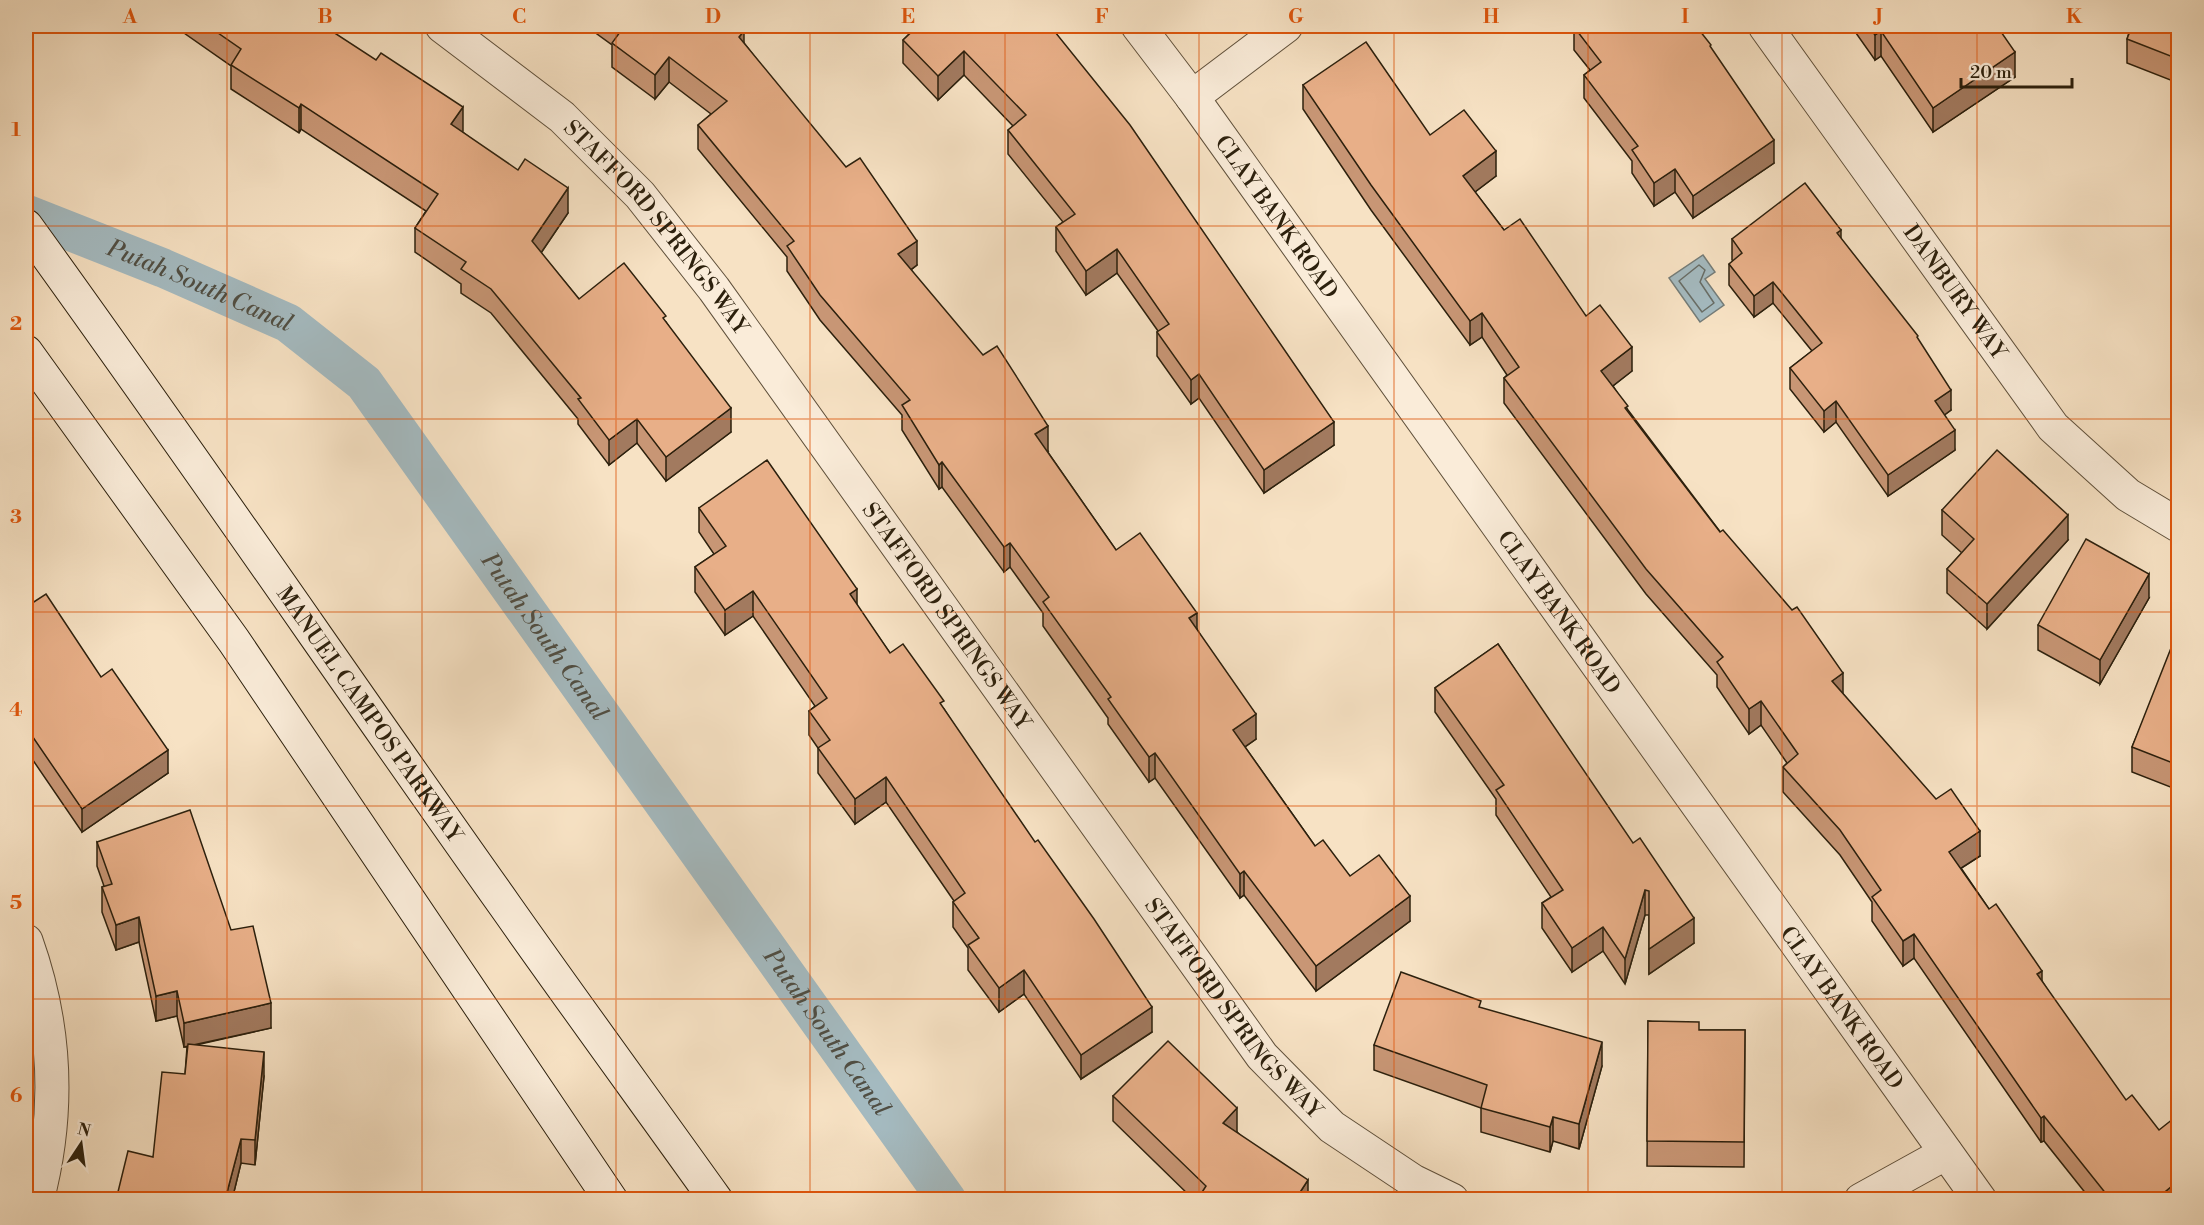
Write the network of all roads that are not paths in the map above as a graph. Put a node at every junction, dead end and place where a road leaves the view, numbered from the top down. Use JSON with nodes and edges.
{"nodes":[{"id":1,"x":442,"y":26,"type":"edge"},
{"id":2,"x":1137,"y":26,"type":"edge"},
{"id":3,"x":1286,"y":26,"type":"edge"},
{"id":4,"x":1765,"y":26,"type":"edge"},
{"id":5,"x":1192,"y":97,"type":"junction"},
{"id":6,"x":26,"y":226,"type":"edge"},
{"id":7,"x":26,"y":352,"type":"edge"},
{"id":8,"x":2178,"y":525,"type":"edge"},
{"id":9,"x":26,"y":941,"type":"edge"},
{"id":10,"x":1946,"y":1153,"type":"junction"},
{"id":11,"x":37,"y":1200,"type":"edge"},
{"id":12,"x":611,"y":1200,"type":"edge"},
{"id":13,"x":716,"y":1200,"type":"edge"},
{"id":14,"x":1452,"y":1200,"type":"edge"},
{"id":15,"x":1861,"y":1200,"type":"edge"},
{"id":16,"x":1980,"y":1200,"type":"edge"}],
"edges":[{"from":1,"to":14,"type":"street","name":"STAFFORD SPRINGS WAY"},
{"from":2,"to":5,"type":"street","name":"CLAY BANK ROAD"},
{"from":3,"to":5,"type":"street"},
{"from":4,"to":8,"type":"street","name":"DANBURY WAY"},
{"from":5,"to":10,"type":"street","name":"CLAY BANK ROAD"},
{"from":6,"to":13,"type":"street","name":"MANUEL CAMPOS PARKWAY"},
{"from":7,"to":12,"type":"street"},
{"from":9,"to":11,"type":"street"},
{"from":10,"to":15,"type":"street"},
{"from":10,"to":16,"type":"street","name":"CLAY BANK ROAD"}]}
